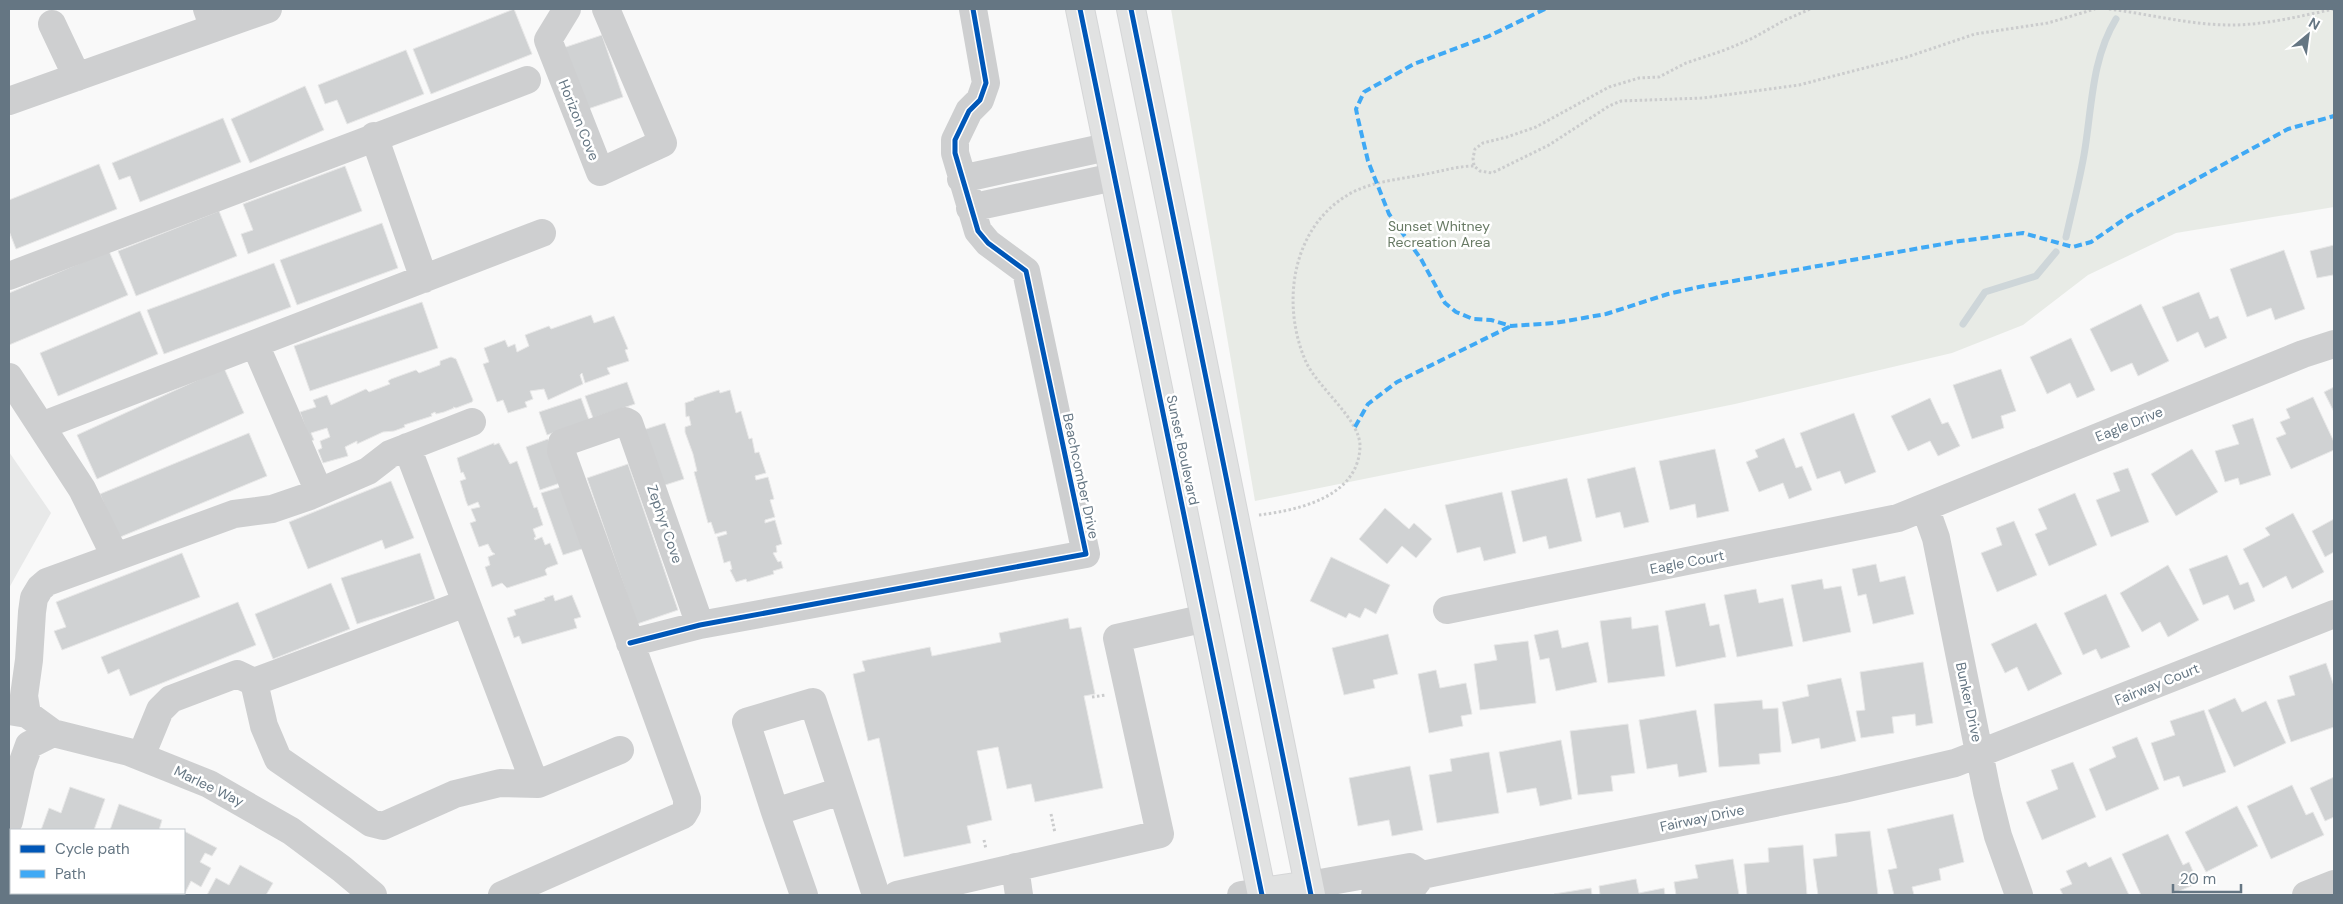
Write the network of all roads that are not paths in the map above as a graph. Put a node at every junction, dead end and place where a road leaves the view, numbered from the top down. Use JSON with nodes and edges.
{"nodes":[{"id":1,"x":268,"y":9,"type":"edge"},
{"id":2,"x":567,"y":9,"type":"edge"},
{"id":3,"x":606,"y":9,"type":"edge"},
{"id":4,"x":973,"y":9,"type":"edge"},
{"id":5,"x":1080,"y":9,"type":"edge"},
{"id":6,"x":1131,"y":9,"type":"edge"},
{"id":7,"x":211,"y":18,"type":"edge"},
{"id":8,"x":52,"y":24,"type":"dead end"},
{"id":9,"x":77,"y":77,"type":"junction"},
{"id":10,"x":526,"y":80,"type":"dead end"},
{"id":11,"x":9,"y":101,"type":"edge"},
{"id":12,"x":374,"y":136,"type":"junction"},
{"id":13,"x":1108,"y":147,"type":"junction"},
{"id":14,"x":1114,"y":177,"type":"junction"},
{"id":15,"x":961,"y":179,"type":"junction"},
{"id":16,"x":970,"y":208,"type":"junction"},
{"id":17,"x":542,"y":234,"type":"dead end"},
{"id":18,"x":9,"y":276,"type":"edge"},
{"id":19,"x":424,"y":279,"type":"junction"},
{"id":20,"x":255,"y":344,"type":"junction"},
{"id":21,"x":2334,"y":344,"type":"edge"},
{"id":22,"x":9,"y":377,"type":"edge"},
{"id":23,"x":472,"y":422,"type":"dead end"},
{"id":24,"x":41,"y":426,"type":"junction"},
{"id":25,"x":407,"y":447,"type":"junction"},
{"id":26,"x":319,"y":492,"type":"junction"},
{"id":27,"x":1925,"y":507,"type":"junction"},
{"id":28,"x":115,"y":556,"type":"junction"},
{"id":29,"x":466,"y":603,"type":"junction"},
{"id":30,"x":1447,"y":610,"type":"dead end"},
{"id":31,"x":2334,"y":614,"type":"edge"},
{"id":32,"x":1206,"y":618,"type":"junction"},
{"id":33,"x":700,"y":625,"type":"junction"},
{"id":34,"x":630,"y":643,"type":"junction"},
{"id":35,"x":254,"y":682,"type":"junction"},
{"id":36,"x":18,"y":713,"type":"edge"},
{"id":37,"x":53,"y":733,"type":"junction"},
{"id":38,"x":19,"y":744,"type":"edge"},
{"id":39,"x":620,"y":750,"type":"dead end"},
{"id":40,"x":1980,"y":754,"type":"junction"},
{"id":41,"x":141,"y":756,"type":"junction"},
{"id":42,"x":535,"y":784,"type":"junction"},
{"id":43,"x":841,"y":791,"type":"junction"},
{"id":44,"x":775,"y":812,"type":"junction"},
{"id":45,"x":9,"y":821,"type":"edge"},
{"id":46,"x":1015,"y":867,"type":"junction"},
{"id":47,"x":1422,"y":875,"type":"junction"},
{"id":48,"x":2334,"y":884,"type":"edge"},
{"id":49,"x":1310,"y":890,"type":"edge"},
{"id":50,"x":1255,"y":894,"type":"edge"},
{"id":51,"x":373,"y":895,"type":"edge"},
{"id":52,"x":502,"y":895,"type":"edge"},
{"id":53,"x":804,"y":895,"type":"edge"},
{"id":54,"x":876,"y":895,"type":"edge"},
{"id":55,"x":897,"y":895,"type":"edge"},
{"id":56,"x":1019,"y":895,"type":"edge"},
{"id":57,"x":1375,"y":895,"type":"edge"},
{"id":58,"x":2019,"y":895,"type":"edge"},
{"id":59,"x":2306,"y":895,"type":"edge"}],
"edges":[{"from":1,"to":7,"type":"street"},
{"from":2,"to":3,"type":"street","name":"Horizon Cove"},
{"from":4,"to":15,"type":"street","name":"Beachcomber Drive"},
{"from":5,"to":13,"type":"main road","name":"Sunset Boulevard"},
{"from":6,"to":49,"type":"main road"},
{"from":7,"to":9,"type":"street"},
{"from":8,"to":9,"type":"street"},
{"from":9,"to":11,"type":"street"},
{"from":10,"to":12,"type":"street"},
{"from":12,"to":18,"type":"street"},
{"from":12,"to":19,"type":"street"},
{"from":13,"to":14,"type":"main road","name":"Sunset Boulevard"},
{"from":13,"to":15,"type":"street"},
{"from":14,"to":16,"type":"street"},
{"from":14,"to":32,"type":"main road","name":"Sunset Boulevard"},
{"from":15,"to":16,"type":"street","name":"Beachcomber Drive"},
{"from":16,"to":33,"type":"street","name":"Beachcomber Drive"},
{"from":17,"to":19,"type":"street"},
{"from":19,"to":20,"type":"street"},
{"from":20,"to":24,"type":"street"},
{"from":20,"to":26,"type":"street"},
{"from":21,"to":27,"type":"street","name":"Eagle Drive"},
{"from":22,"to":24,"type":"street"},
{"from":23,"to":25,"type":"street"},
{"from":24,"to":28,"type":"street"},
{"from":25,"to":26,"type":"street"},
{"from":25,"to":29,"type":"street"},
{"from":26,"to":28,"type":"street"},
{"from":27,"to":30,"type":"street","name":"Eagle Court"},
{"from":27,"to":40,"type":"street","name":"Bunker Drive"},
{"from":28,"to":36,"type":"street"},
{"from":29,"to":35,"type":"street"},
{"from":29,"to":42,"type":"street"},
{"from":31,"to":40,"type":"street","name":"Fairway Court"},
{"from":32,"to":46,"type":"street"},
{"from":32,"to":50,"type":"main road","name":"Sunset Boulevard"},
{"from":33,"to":34,"type":"street","name":"Beachcomber Drive"},
{"from":33,"to":34,"type":"street","name":"Zephyr Cove"},
{"from":34,"to":52,"type":"street"},
{"from":35,"to":41,"type":"street"},
{"from":35,"to":42,"type":"street"},
{"from":36,"to":37,"type":"street","name":"Marlee Way"},
{"from":37,"to":38,"type":"street"},
{"from":37,"to":41,"type":"street","name":"Marlee Way"},
{"from":38,"to":45,"type":"street"},
{"from":39,"to":42,"type":"street"},
{"from":40,"to":47,"type":"street","name":"Fairway Drive"},
{"from":40,"to":58,"type":"street","name":"Bunker Drive"},
{"from":41,"to":51,"type":"street","name":"Marlee Way"},
{"from":43,"to":44,"type":"street"},
{"from":43,"to":44,"type":"street"},
{"from":43,"to":54,"type":"street"},
{"from":44,"to":53,"type":"street"},
{"from":46,"to":55,"type":"street"},
{"from":46,"to":56,"type":"street"},
{"from":47,"to":49,"type":"street","name":"Fairway Drive"},
{"from":47,"to":57,"type":"street","name":"Fairway Drive"},
{"from":48,"to":59,"type":"street"},
{"from":49,"to":50,"type":"main road"}]}
